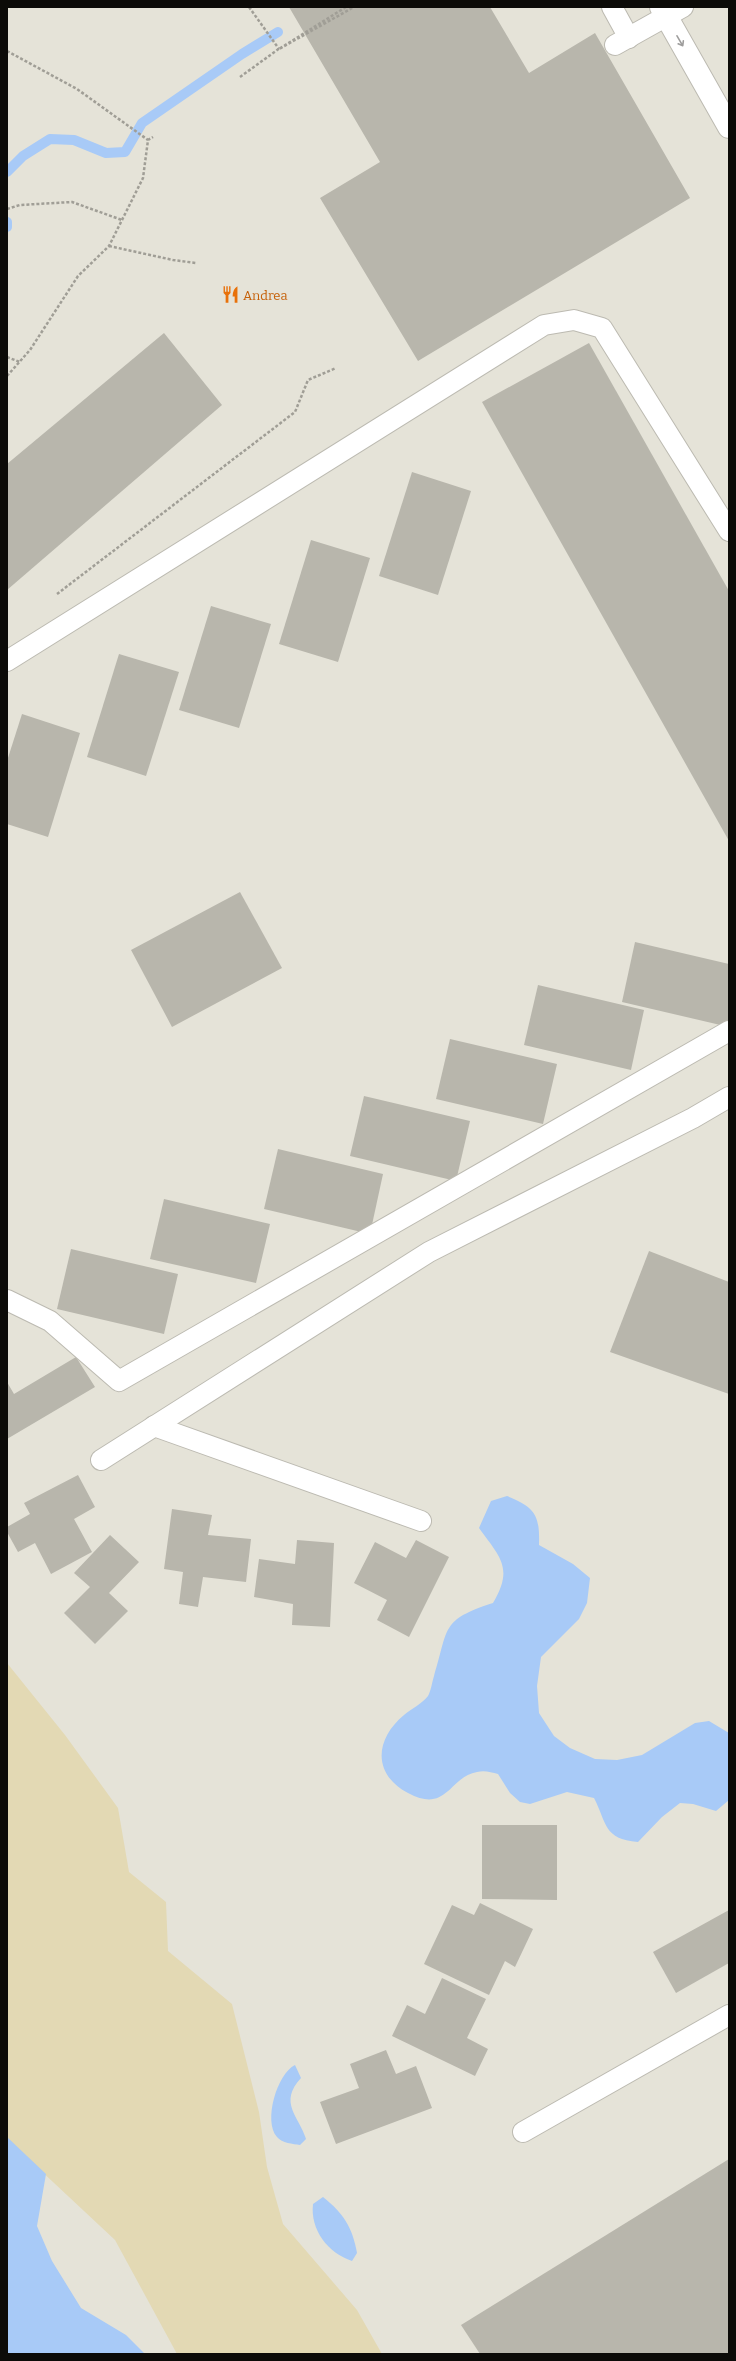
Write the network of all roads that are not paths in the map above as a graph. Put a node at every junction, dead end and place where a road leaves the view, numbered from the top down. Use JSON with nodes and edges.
{"nodes":[{"id":1,"x":612,"y":7,"type":"edge"},
{"id":2,"x":670,"y":10,"type":"edge"},
{"id":3,"x":729,"y":127,"type":"edge"},
{"id":4,"x":729,"y":531,"type":"edge"},
{"id":5,"x":7,"y":661,"type":"edge"},
{"id":6,"x":729,"y":1031,"type":"edge"},
{"id":7,"x":729,"y":1097,"type":"edge"},
{"id":8,"x":7,"y":1300,"type":"edge"},
{"id":9,"x":154,"y":1426,"type":"junction"},
{"id":10,"x":101,"y":1460,"type":"dead end"},
{"id":11,"x":422,"y":1521,"type":"dead end"},
{"id":12,"x":729,"y":2015,"type":"edge"},
{"id":13,"x":523,"y":2132,"type":"dead end"}],
"edges":[{"from":1,"to":2,"type":"lane"},
{"from":2,"to":3,"type":"street","one_way":true},
{"from":4,"to":5,"type":"lane"},
{"from":6,"to":8,"type":"lane"},
{"from":7,"to":9,"type":"lane"},
{"from":9,"to":10,"type":"lane"},
{"from":9,"to":11,"type":"lane"},
{"from":12,"to":13,"type":"lane"}]}
